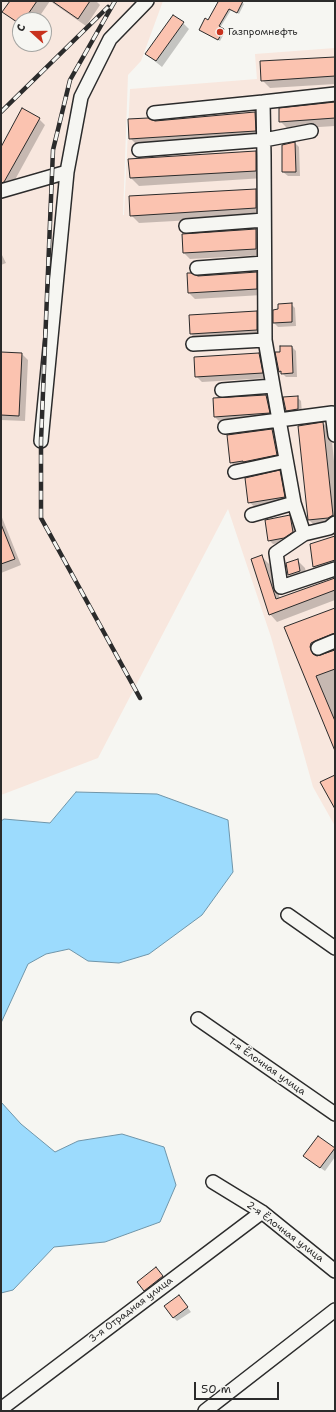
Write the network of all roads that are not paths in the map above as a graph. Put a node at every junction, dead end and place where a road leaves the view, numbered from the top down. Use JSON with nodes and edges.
{"nodes":[{"id":1,"x":147,"y":1,"type":"edge"},
{"id":2,"x":335,"y":94,"type":"edge"},
{"id":3,"x":263,"y":102,"type":"junction"},
{"id":4,"x":154,"y":113,"type":"dead end"},
{"id":5,"x":311,"y":131,"type":"dead end"},
{"id":6,"x":264,"y":140,"type":"junction"},
{"id":7,"x":139,"y":150,"type":"dead end"},
{"id":8,"x":67,"y":172,"type":"junction"},
{"id":9,"x":1,"y":191,"type":"edge"},
{"id":10,"x":264,"y":220,"type":"junction"},
{"id":11,"x":186,"y":226,"type":"dead end"},
{"id":12,"x":264,"y":263,"type":"junction"},
{"id":13,"x":197,"y":268,"type":"dead end"},
{"id":14,"x":265,"y":340,"type":"junction"},
{"id":15,"x":192,"y":344,"type":"dead end"},
{"id":16,"x":273,"y":386,"type":"junction"},
{"id":17,"x":222,"y":390,"type":"dead end"},
{"id":18,"x":279,"y":420,"type":"junction"},
{"id":19,"x":226,"y":427,"type":"dead end"},
{"id":20,"x":335,"y":435,"type":"edge"},
{"id":21,"x":41,"y":441,"type":"dead end"},
{"id":22,"x":286,"y":461,"type":"junction"},
{"id":23,"x":236,"y":472,"type":"dead end"},
{"id":24,"x":294,"y":503,"type":"junction"},
{"id":25,"x":252,"y":514,"type":"dead end"},
{"id":26,"x":335,"y":523,"type":"edge"},
{"id":27,"x":304,"y":534,"type":"junction"},
{"id":28,"x":335,"y":569,"type":"edge"},
{"id":29,"x":335,"y":641,"type":"edge"},
{"id":30,"x":318,"y":648,"type":"dead end"},
{"id":31,"x":288,"y":915,"type":"dead end"},
{"id":32,"x":335,"y":948,"type":"edge"},
{"id":33,"x":198,"y":1019,"type":"dead end"},
{"id":34,"x":335,"y":1114,"type":"edge"},
{"id":35,"x":214,"y":1182,"type":"dead end"},
{"id":36,"x":262,"y":1212,"type":"junction"},
{"id":37,"x":335,"y":1271,"type":"edge"},
{"id":38,"x":335,"y":1310,"type":"edge"},
{"id":39,"x":1,"y":1408,"type":"edge"},
{"id":40,"x":205,"y":1411,"type":"edge"}],
"edges":[{"from":1,"to":8,"type":"street"},
{"from":2,"to":3,"type":"street"},
{"from":3,"to":4,"type":"street"},
{"from":3,"to":6,"type":"street"},
{"from":5,"to":6,"type":"street"},
{"from":6,"to":7,"type":"street"},
{"from":6,"to":10,"type":"street"},
{"from":8,"to":9,"type":"street"},
{"from":8,"to":21,"type":"street"},
{"from":10,"to":11,"type":"street"},
{"from":10,"to":12,"type":"street"},
{"from":12,"to":13,"type":"street"},
{"from":12,"to":14,"type":"street"},
{"from":14,"to":15,"type":"street"},
{"from":14,"to":16,"type":"street"},
{"from":16,"to":17,"type":"street"},
{"from":16,"to":18,"type":"street"},
{"from":18,"to":19,"type":"street"},
{"from":18,"to":20,"type":"street"},
{"from":18,"to":22,"type":"street"},
{"from":22,"to":23,"type":"street"},
{"from":22,"to":24,"type":"street"},
{"from":24,"to":25,"type":"street"},
{"from":24,"to":27,"type":"street"},
{"from":26,"to":27,"type":"street"},
{"from":27,"to":28,"type":"street"},
{"from":29,"to":30,"type":"street"},
{"from":31,"to":32,"type":"street"},
{"from":33,"to":34,"type":"street","name":"1-я Ёлочная улица"},
{"from":35,"to":36,"type":"street","name":"2-я Ёлочная улица"},
{"from":36,"to":37,"type":"street","name":"2-я Ёлочная улица"},
{"from":36,"to":39,"type":"street","name":"3-я Отрадная улица"},
{"from":38,"to":40,"type":"street"}]}
